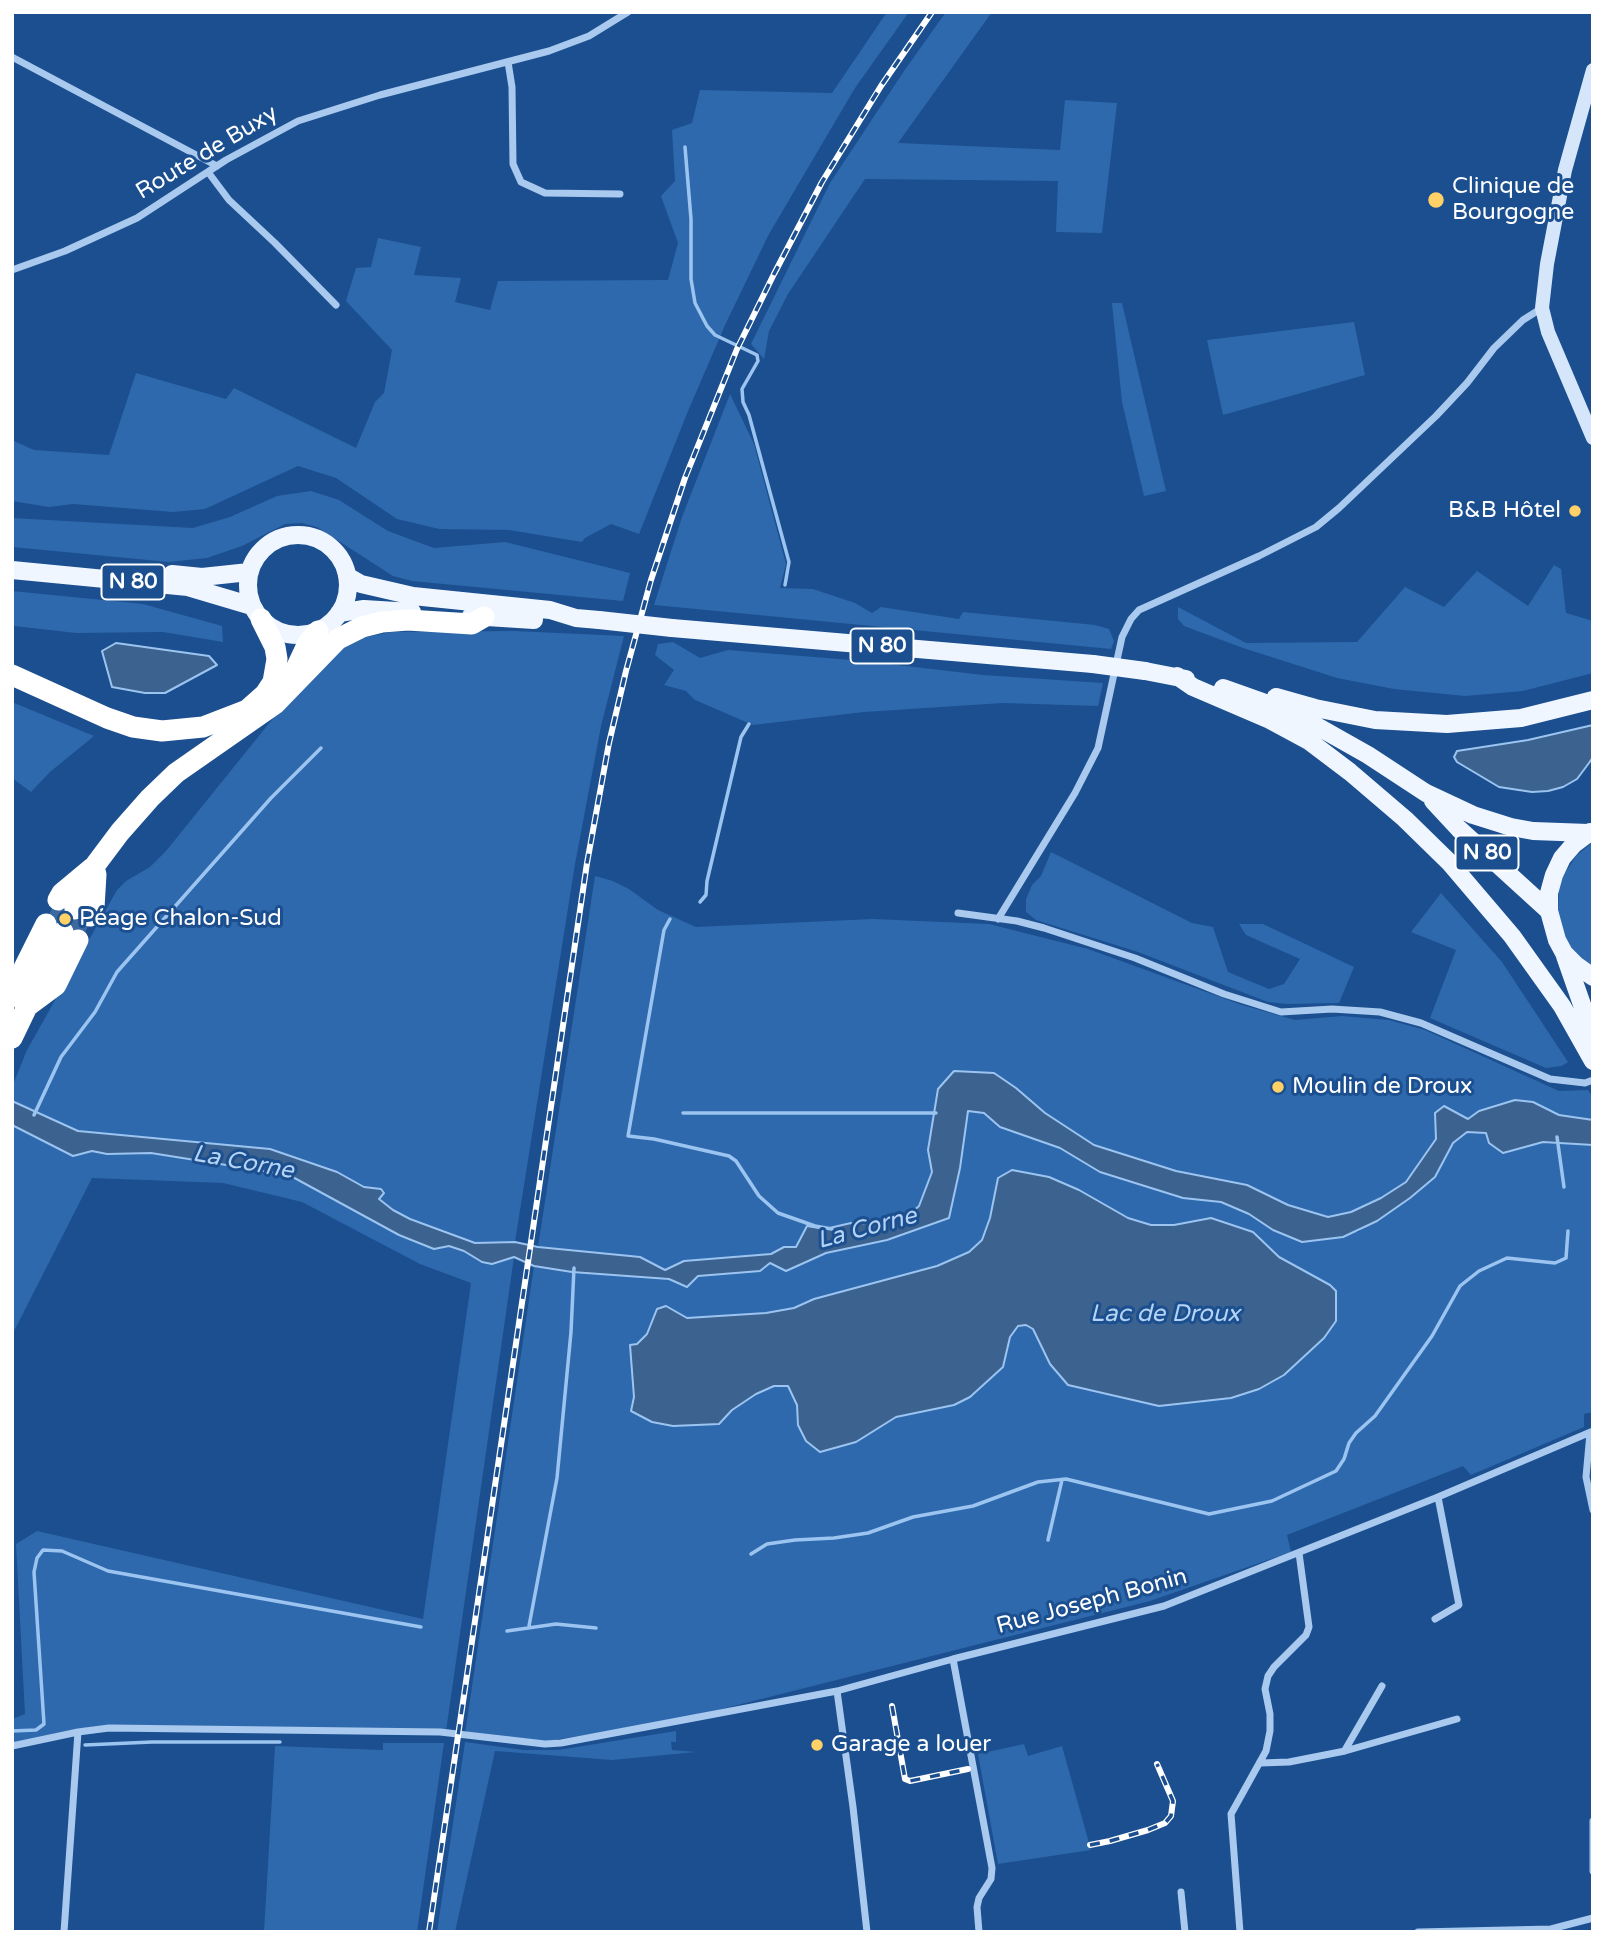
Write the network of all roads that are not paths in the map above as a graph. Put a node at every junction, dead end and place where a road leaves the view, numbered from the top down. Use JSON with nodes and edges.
{"nodes":[{"id":1,"x":628,"y":12,"type":"edge"},
{"id":2,"x":12,"y":57,"type":"edge"},
{"id":3,"x":508,"y":62,"type":"junction"},
{"id":4,"x":1593,"y":70,"type":"edge"},
{"id":5,"x":217,"y":166,"type":"junction"},
{"id":6,"x":208,"y":172,"type":"junction"},
{"id":7,"x":620,"y":194,"type":"dead end"},
{"id":8,"x":12,"y":270,"type":"edge"},
{"id":9,"x":336,"y":305,"type":"dead end"},
{"id":10,"x":1542,"y":308,"type":"junction"},
{"id":11,"x":1593,"y":438,"type":"edge"},
{"id":12,"x":12,"y":559,"type":"edge"},
{"id":13,"x":12,"y":570,"type":"edge"},
{"id":14,"x":249,"y":572,"type":"junction"},
{"id":15,"x":347,"y":576,"type":"junction"},
{"id":16,"x":256,"y":613,"type":"junction"},
{"id":17,"x":340,"y":613,"type":"junction"},
{"id":18,"x":484,"y":617,"type":"junction"},
{"id":19,"x":576,"y":618,"type":"junction"},
{"id":20,"x":318,"y":631,"type":"junction"},
{"id":21,"x":12,"y":675,"type":"edge"},
{"id":22,"x":1177,"y":676,"type":"junction"},
{"id":23,"x":1214,"y":685,"type":"junction"},
{"id":24,"x":286,"y":693,"type":"junction"},
{"id":25,"x":1593,"y":700,"type":"edge"},
{"id":26,"x":1426,"y":793,"type":"junction"},
{"id":27,"x":1590,"y":832,"type":"edge"},
{"id":28,"x":74,"y":909,"type":"tunnel mouth"},
{"id":29,"x":1549,"y":911,"type":"junction"},
{"id":30,"x":958,"y":913,"type":"dead end"},
{"id":31,"x":999,"y":919,"type":"junction"},
{"id":32,"x":62,"y":932,"type":"tunnel mouth"},
{"id":33,"x":1564,"y":953,"type":"junction"},
{"id":34,"x":1593,"y":977,"type":"edge"},
{"id":35,"x":1593,"y":1036,"type":"edge"},
{"id":36,"x":12,"y":1038,"type":"edge"},
{"id":37,"x":1593,"y":1061,"type":"edge"},
{"id":38,"x":1593,"y":1080,"type":"edge"},
{"id":39,"x":1591,"y":1432,"type":"edge"},
{"id":40,"x":1438,"y":1497,"type":"junction"},
{"id":41,"x":1593,"y":1510,"type":"edge"},
{"id":42,"x":1300,"y":1553,"type":"junction"},
{"id":43,"x":1435,"y":1619,"type":"dead end"},
{"id":44,"x":953,"y":1659,"type":"junction"},
{"id":45,"x":1382,"y":1686,"type":"dead end"},
{"id":46,"x":837,"y":1691,"type":"junction"},
{"id":47,"x":1457,"y":1718,"type":"dead end"},
{"id":48,"x":78,"y":1732,"type":"junction"},
{"id":49,"x":12,"y":1746,"type":"edge"},
{"id":50,"x":1345,"y":1751,"type":"junction"},
{"id":51,"x":1261,"y":1763,"type":"junction"},
{"id":52,"x":1593,"y":1821,"type":"edge"},
{"id":53,"x":1593,"y":1871,"type":"edge"},
{"id":54,"x":1181,"y":1892,"type":"dead end"},
{"id":55,"x":1593,"y":1918,"type":"edge"},
{"id":56,"x":64,"y":1932,"type":"edge"},
{"id":57,"x":867,"y":1932,"type":"edge"},
{"id":58,"x":979,"y":1932,"type":"edge"},
{"id":59,"x":1185,"y":1932,"type":"edge"},
{"id":60,"x":1240,"y":1932,"type":"edge"},
{"id":61,"x":1418,"y":1932,"type":"edge"}],
"edges":[{"from":1,"to":3,"type":"street","name":"Route de Buxy"},
{"from":2,"to":5,"type":"street"},
{"from":3,"to":5,"type":"street","name":"Route de Buxy"},
{"from":3,"to":7,"type":"street"},
{"from":4,"to":10,"type":"main road"},
{"from":5,"to":6,"type":"street","name":"Route de Buxy"},
{"from":6,"to":8,"type":"street","name":"Route de Buxy"},
{"from":6,"to":9,"type":"street"},
{"from":10,"to":11,"type":"main road"},
{"from":10,"to":31,"type":"street"},
{"from":12,"to":14,"type":"main road","number":"N 80"},
{"from":13,"to":16,"type":"main road","number":"N 80"},
{"from":14,"to":15,"type":"main road"},
{"from":14,"to":16,"type":"main road"},
{"from":15,"to":17,"type":"main road"},
{"from":15,"to":19,"type":"main road","number":"N 80"},
{"from":16,"to":20,"type":"main road"},
{"from":16,"to":21,"type":"highway"},
{"from":17,"to":18,"type":"main road","number":"N 80"},
{"from":17,"to":20,"type":"main road"},
{"from":18,"to":19,"type":"main road","number":"N 80"},
{"from":18,"to":24,"type":"highway"},
{"from":19,"to":22,"type":"main road","number":"N 80","bridge":true},
{"from":20,"to":24,"type":"highway"},
{"from":22,"to":23,"type":"main road","number":"N 80"},
{"from":22,"to":37,"type":"main road"},
{"from":23,"to":25,"type":"main road"},
{"from":23,"to":26,"type":"main road","number":"N 80"},
{"from":24,"to":28,"type":"highway"},
{"from":26,"to":27,"type":"main road","number":"N 80"},
{"from":26,"to":29,"type":"main road","number":"N 80"},
{"from":27,"to":29,"type":"main road"},
{"from":29,"to":33,"type":"main road"},
{"from":30,"to":31,"type":"street"},
{"from":31,"to":38,"type":"street"},
{"from":32,"to":36,"type":"highway"},
{"from":33,"to":34,"type":"main road"},
{"from":33,"to":35,"type":"main road"},
{"from":39,"to":40,"type":"street","name":"Rue Joseph Bonin"},
{"from":39,"to":41,"type":"street"},
{"from":40,"to":42,"type":"street","name":"Rue Joseph Bonin"},
{"from":40,"to":43,"type":"street"},
{"from":42,"to":44,"type":"street","name":"Rue Joseph Bonin"},
{"from":42,"to":51,"type":"street"},
{"from":44,"to":46,"type":"street","name":"Rue Joseph Bonin"},
{"from":44,"to":58,"type":"street"},
{"from":45,"to":50,"type":"street"},
{"from":46,"to":48,"type":"street","name":"Rue Joseph Bonin"},
{"from":46,"to":57,"type":"street"},
{"from":47,"to":50,"type":"street"},
{"from":48,"to":49,"type":"street","name":"Rue Joseph Bonin"},
{"from":48,"to":56,"type":"street"},
{"from":50,"to":51,"type":"street"},
{"from":51,"to":60,"type":"street"},
{"from":52,"to":53,"type":"street"},
{"from":54,"to":59,"type":"street"},
{"from":55,"to":61,"type":"street"}]}
